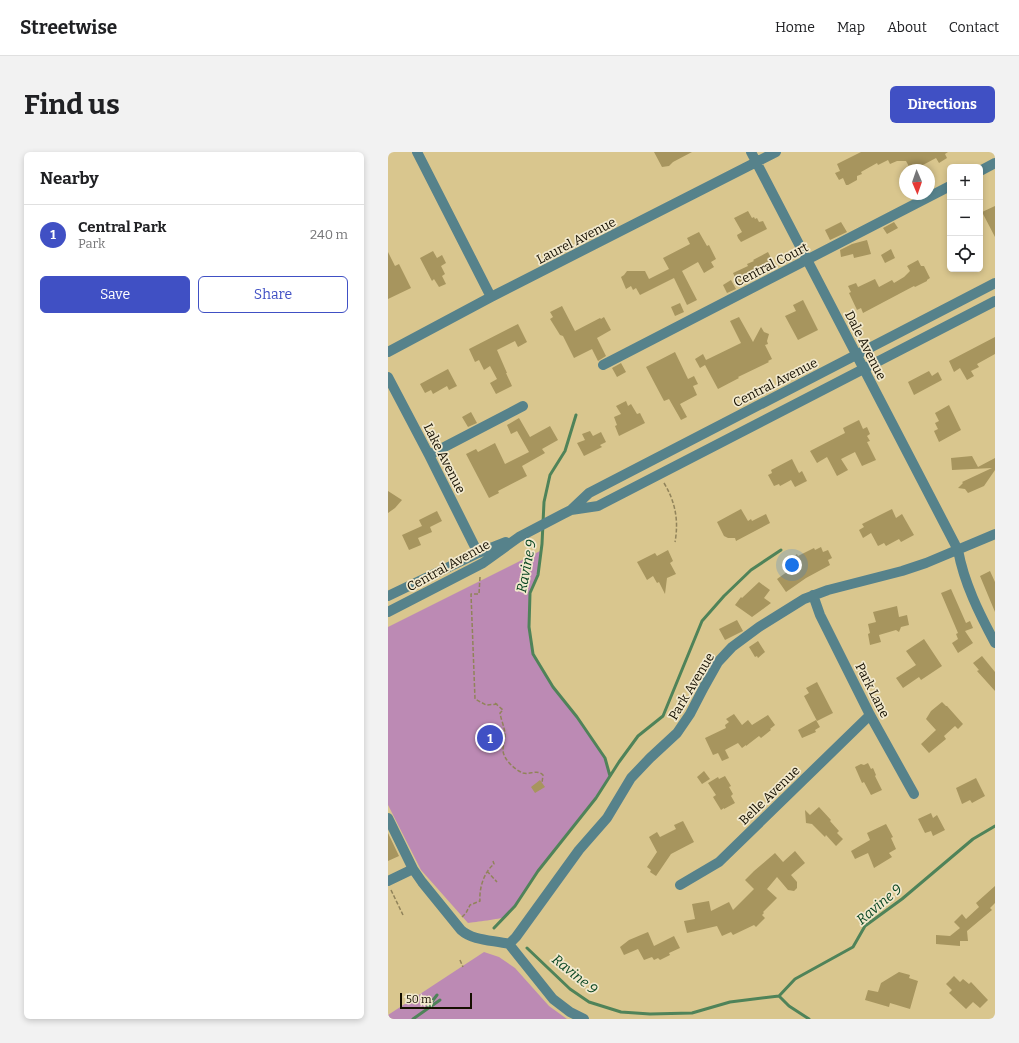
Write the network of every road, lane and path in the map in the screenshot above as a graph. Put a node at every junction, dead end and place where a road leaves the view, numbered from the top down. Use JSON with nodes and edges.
{"nodes":[{"id":1,"x":417,"y":152,"type":"edge"},
{"id":2,"x":752,"y":152,"type":"edge"},
{"id":3,"x":776,"y":152,"type":"edge"},
{"id":4,"x":756,"y":162,"type":"junction"},
{"id":5,"x":995,"y":163,"type":"edge"},
{"id":6,"x":983,"y":169,"type":"edge"},
{"id":7,"x":947,"y":188,"type":"edge"},
{"id":8,"x":807,"y":260,"type":"junction"},
{"id":9,"x":995,"y":283,"type":"edge"},
{"id":10,"x":491,"y":297,"type":"junction"},
{"id":11,"x":995,"y":301,"type":"edge"},
{"id":12,"x":388,"y":352,"type":"edge"},
{"id":13,"x":856,"y":355,"type":"junction"},
{"id":14,"x":603,"y":365,"type":"dead end"},
{"id":15,"x":864,"y":369,"type":"junction"},
{"id":16,"x":388,"y":377,"type":"edge"},
{"id":17,"x":523,"y":406,"type":"dead end"},
{"id":18,"x":728,"y":421,"type":"junction"},
{"id":19,"x":734,"y":436,"type":"junction"},
{"id":20,"x":430,"y":454,"type":"junction"},
{"id":21,"x":659,"y":474,"type":"junction"},
{"id":22,"x":571,"y":510,"type":"junction"},
{"id":23,"x":995,"y":534,"type":"edge"},
{"id":24,"x":522,"y":536,"type":"junction"},
{"id":25,"x":675,"y":542,"type":"dead end"},
{"id":26,"x":958,"y":550,"type":"junction"},
{"id":27,"x":478,"y":552,"type":"junction"},
{"id":28,"x":482,"y":568,"type":"junction"},
{"id":29,"x":388,"y":596,"type":"edge"},
{"id":30,"x":813,"y":596,"type":"junction"},
{"id":31,"x":388,"y":612,"type":"edge"},
{"id":32,"x":995,"y":643,"type":"edge"},
{"id":33,"x":870,"y":715,"type":"junction"},
{"id":34,"x":542,"y":782,"type":"dead end"},
{"id":35,"x":914,"y":794,"type":"dead end"},
{"id":36,"x":388,"y":818,"type":"edge"},
{"id":37,"x":493,"y":861,"type":"dead end"},
{"id":38,"x":413,"y":869,"type":"junction"},
{"id":39,"x":487,"y":871,"type":"junction"},
{"id":40,"x":388,"y":881,"type":"edge"},
{"id":41,"x":497,"y":882,"type":"dead end"},
{"id":42,"x":388,"y":885,"type":"edge"},
{"id":43,"x":680,"y":885,"type":"dead end"},
{"id":44,"x":403,"y":915,"type":"dead end"},
{"id":45,"x":460,"y":920,"type":"dead end"},
{"id":46,"x":508,"y":944,"type":"junction"},
{"id":47,"x":460,"y":960,"type":"dead end"},
{"id":48,"x":463,"y":967,"type":"dead end"},
{"id":49,"x":584,"y":1019,"type":"edge"}],
"edges":[{"from":1,"to":10,"type":"street"},
{"from":2,"to":4,"type":"street","name":"Dale Avenue"},
{"from":3,"to":4,"type":"street","name":"Laurel Avenue"},
{"from":4,"to":8,"type":"street","name":"Dale Avenue"},
{"from":4,"to":10,"type":"street","name":"Laurel Avenue"},
{"from":5,"to":6,"type":"street"},
{"from":7,"to":8,"type":"street","name":"Central Court"},
{"from":8,"to":13,"type":"street","name":"Dale Avenue"},
{"from":8,"to":14,"type":"street","name":"Central Court"},
{"from":9,"to":13,"type":"street","name":"Central Avenue"},
{"from":10,"to":12,"type":"street","name":"Laurel Avenue"},
{"from":11,"to":15,"type":"street","name":"Central Avenue"},
{"from":13,"to":15,"type":"street","name":"Dale Avenue"},
{"from":13,"to":18,"type":"street","name":"Central Avenue"},
{"from":15,"to":19,"type":"street","name":"Central Avenue"},
{"from":15,"to":26,"type":"street","name":"Dale Avenue"},
{"from":16,"to":20,"type":"street","name":"Lake Avenue"},
{"from":17,"to":20,"type":"street"},
{"from":18,"to":19,"type":"street"},
{"from":18,"to":22,"type":"street","name":"Central Avenue"},
{"from":19,"to":21,"type":"street","name":"Central Avenue"},
{"from":20,"to":27,"type":"street","name":"Lake Avenue"},
{"from":21,"to":22,"type":"street","name":"Central Avenue"},
{"from":21,"to":25,"type":"path"},
{"from":22,"to":24,"type":"street","name":"Central Avenue"},
{"from":23,"to":26,"type":"street","name":"Park Avenue"},
{"from":24,"to":27,"type":"street","name":"Central Avenue"},
{"from":24,"to":28,"type":"street","name":"Central Avenue"},
{"from":26,"to":30,"type":"street","name":"Park Avenue"},
{"from":26,"to":32,"type":"street","name":"Dale Avenue"},
{"from":27,"to":29,"type":"street","name":"Central Avenue"},
{"from":28,"to":31,"type":"street","name":"Central Avenue"},
{"from":28,"to":34,"type":"path"},
{"from":30,"to":33,"type":"street","name":"Park Lane"},
{"from":30,"to":46,"type":"street","name":"Park Avenue"},
{"from":33,"to":35,"type":"street","name":"Park Lane"},
{"from":33,"to":43,"type":"street","name":"Belle Avenue"},
{"from":36,"to":38,"type":"street"},
{"from":37,"to":39,"type":"path"},
{"from":38,"to":40,"type":"street"},
{"from":38,"to":46,"type":"street"},
{"from":39,"to":41,"type":"path"},
{"from":39,"to":45,"type":"path"},
{"from":42,"to":44,"type":"path"},
{"from":46,"to":49,"type":"street"},
{"from":47,"to":48,"type":"path"}]}
